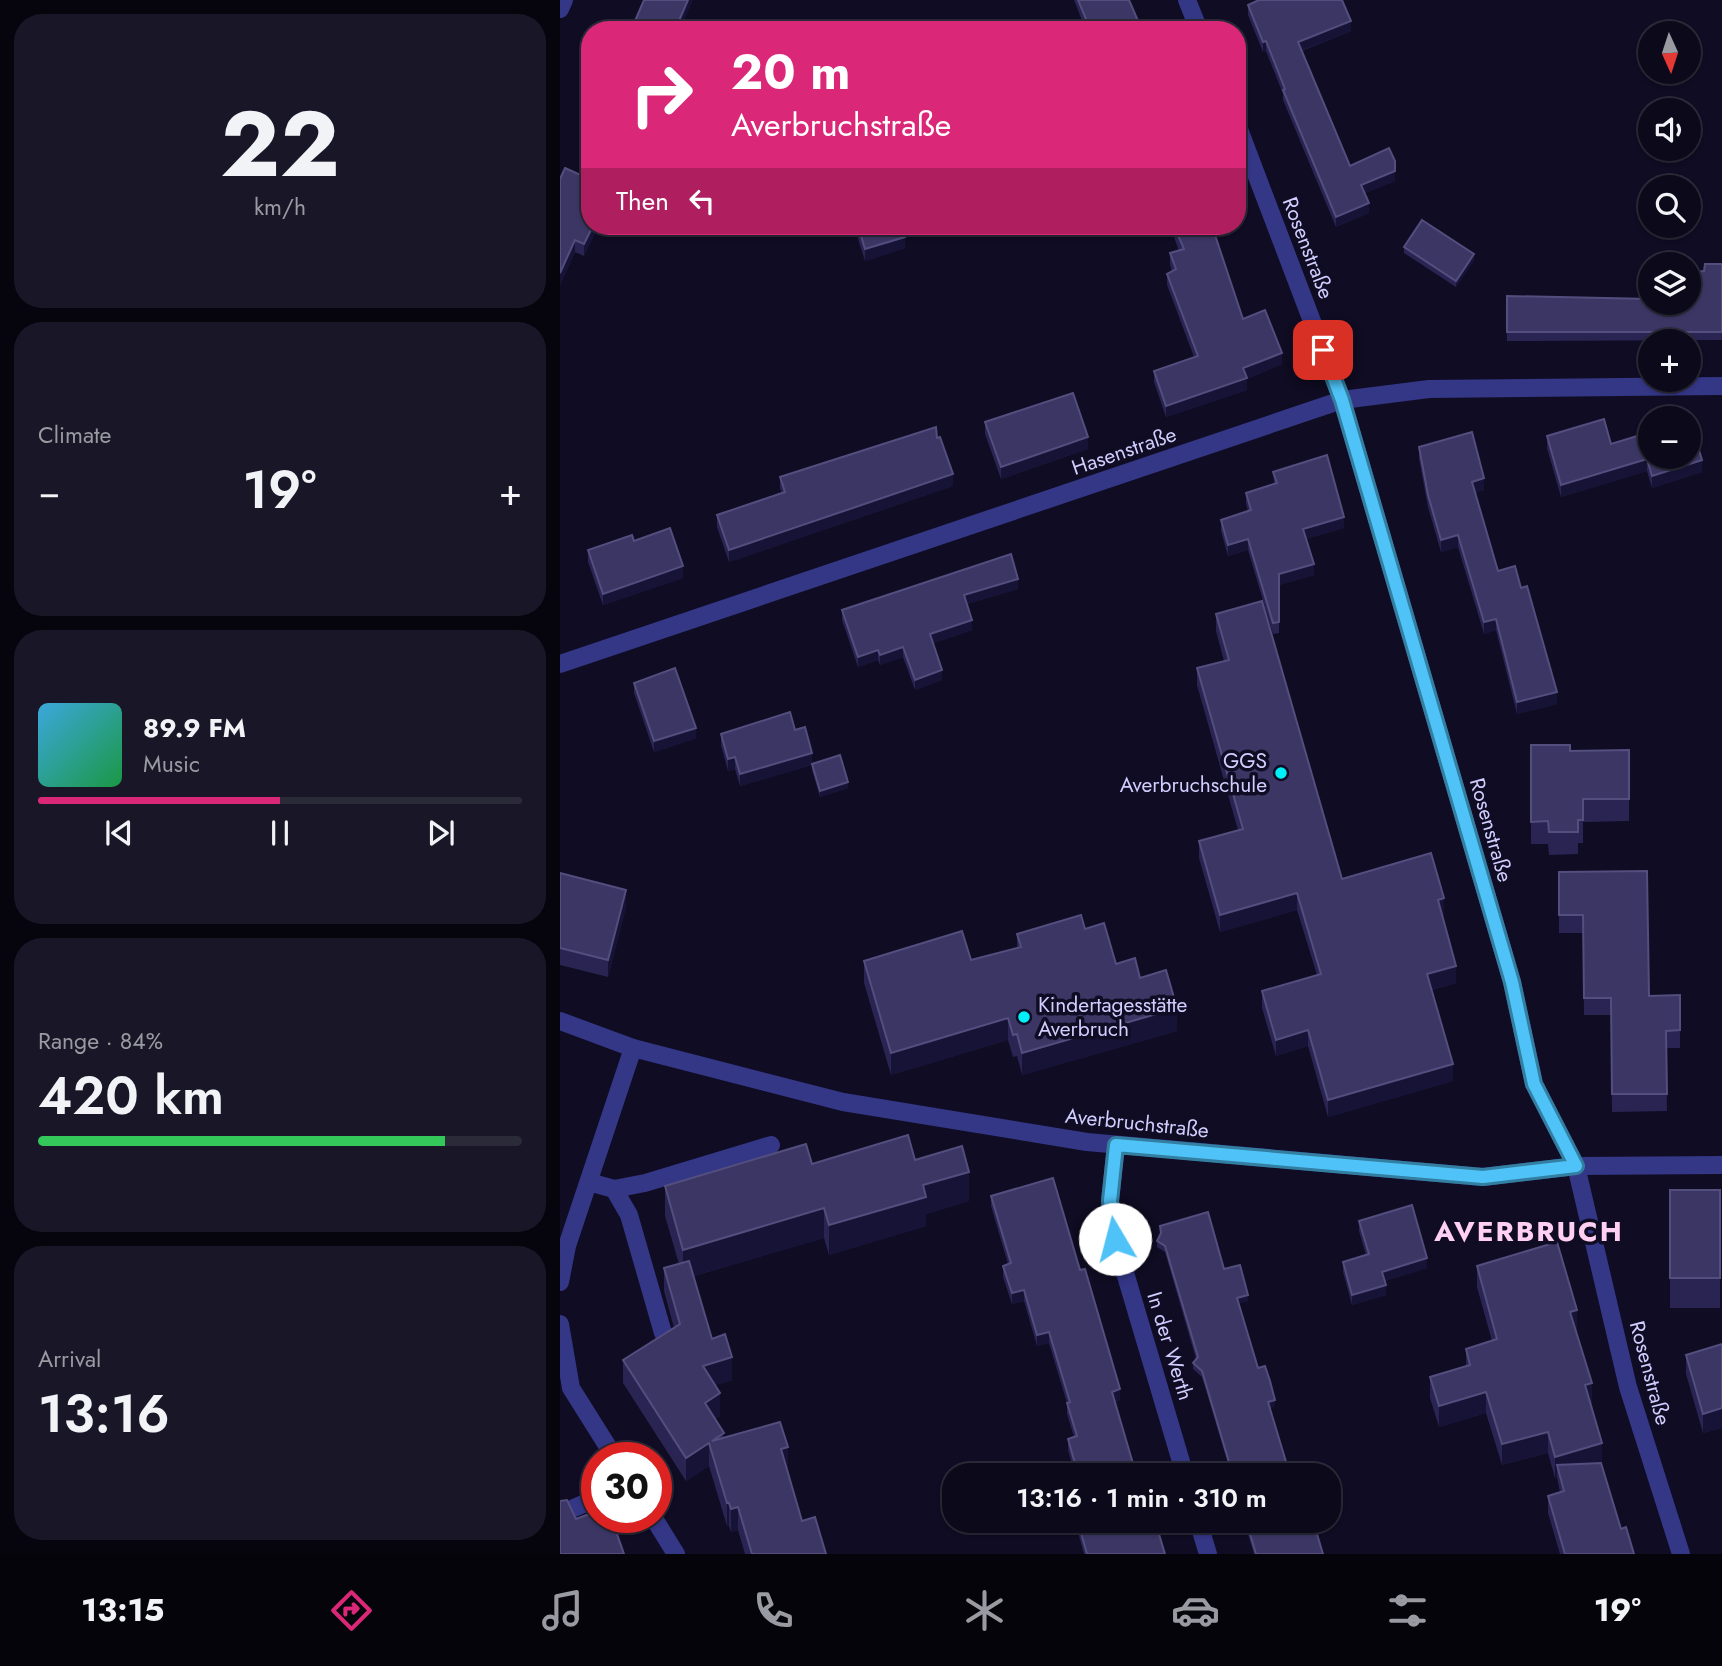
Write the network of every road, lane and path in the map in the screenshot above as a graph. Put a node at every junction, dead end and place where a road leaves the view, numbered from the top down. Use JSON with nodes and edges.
{"nodes":[{"id":1,"x":564,"y":0,"type":"edge"},
{"id":2,"x":1187,"y":0,"type":"edge"},
{"id":3,"x":560,"y":9,"type":"edge"},
{"id":4,"x":1195,"y":21,"type":"edge"},
{"id":5,"x":1246,"y":148,"type":"edge"},
{"id":6,"x":1722,"y":386,"type":"edge"},
{"id":7,"x":1342,"y":400,"type":"junction"},
{"id":8,"x":560,"y":664,"type":"edge"},
{"id":9,"x":560,"y":1021,"type":"edge"},
{"id":10,"x":633,"y":1048,"type":"junction"},
{"id":11,"x":771,"y":1145,"type":"dead end"},
{"id":12,"x":1116,"y":1145,"type":"junction"},
{"id":13,"x":1722,"y":1165,"type":"edge"},
{"id":14,"x":1576,"y":1166,"type":"junction"},
{"id":15,"x":589,"y":1182,"type":"junction"},
{"id":16,"x":614,"y":1189,"type":"junction"},
{"id":17,"x":560,"y":1282,"type":"edge"},
{"id":18,"x":560,"y":1324,"type":"edge"},
{"id":19,"x":663,"y":1333,"type":"edge"},
{"id":20,"x":605,"y":1442,"type":"edge"},
{"id":21,"x":1181,"y":1463,"type":"edge"},
{"id":22,"x":581,"y":1505,"type":"edge"},
{"id":23,"x":560,"y":1514,"type":"edge"},
{"id":24,"x":663,"y":1533,"type":"edge"},
{"id":25,"x":1202,"y":1533,"type":"edge"},
{"id":26,"x":676,"y":1554,"type":"edge"},
{"id":27,"x":1208,"y":1554,"type":"edge"},
{"id":28,"x":1681,"y":1554,"type":"edge"}],
"edges":[{"from":1,"to":3,"type":"street"},
{"from":2,"to":4,"type":"street"},
{"from":5,"to":7,"type":"street","name":"Rosenstraße"},
{"from":6,"to":7,"type":"street","name":"Hasenstraße"},
{"from":7,"to":8,"type":"street","name":"Hasenstraße"},
{"from":7,"to":14,"type":"street","name":"Rosenstraße"},
{"from":9,"to":10,"type":"street","name":"Averbruchstraße"},
{"from":10,"to":12,"type":"street","name":"Averbruchstraße"},
{"from":10,"to":15,"type":"street"},
{"from":11,"to":16,"type":"street"},
{"from":12,"to":14,"type":"street","name":"Averbruchstraße"},
{"from":12,"to":21,"type":"street","name":"In der Werth"},
{"from":13,"to":14,"type":"street","name":"Averbruchstraße"},
{"from":14,"to":28,"type":"street","name":"Rosenstraße"},
{"from":15,"to":16,"type":"street"},
{"from":15,"to":17,"type":"street"},
{"from":16,"to":19,"type":"street"},
{"from":18,"to":20,"type":"street"},
{"from":22,"to":23,"type":"street"},
{"from":24,"to":26,"type":"street"},
{"from":25,"to":27,"type":"street"}]}
